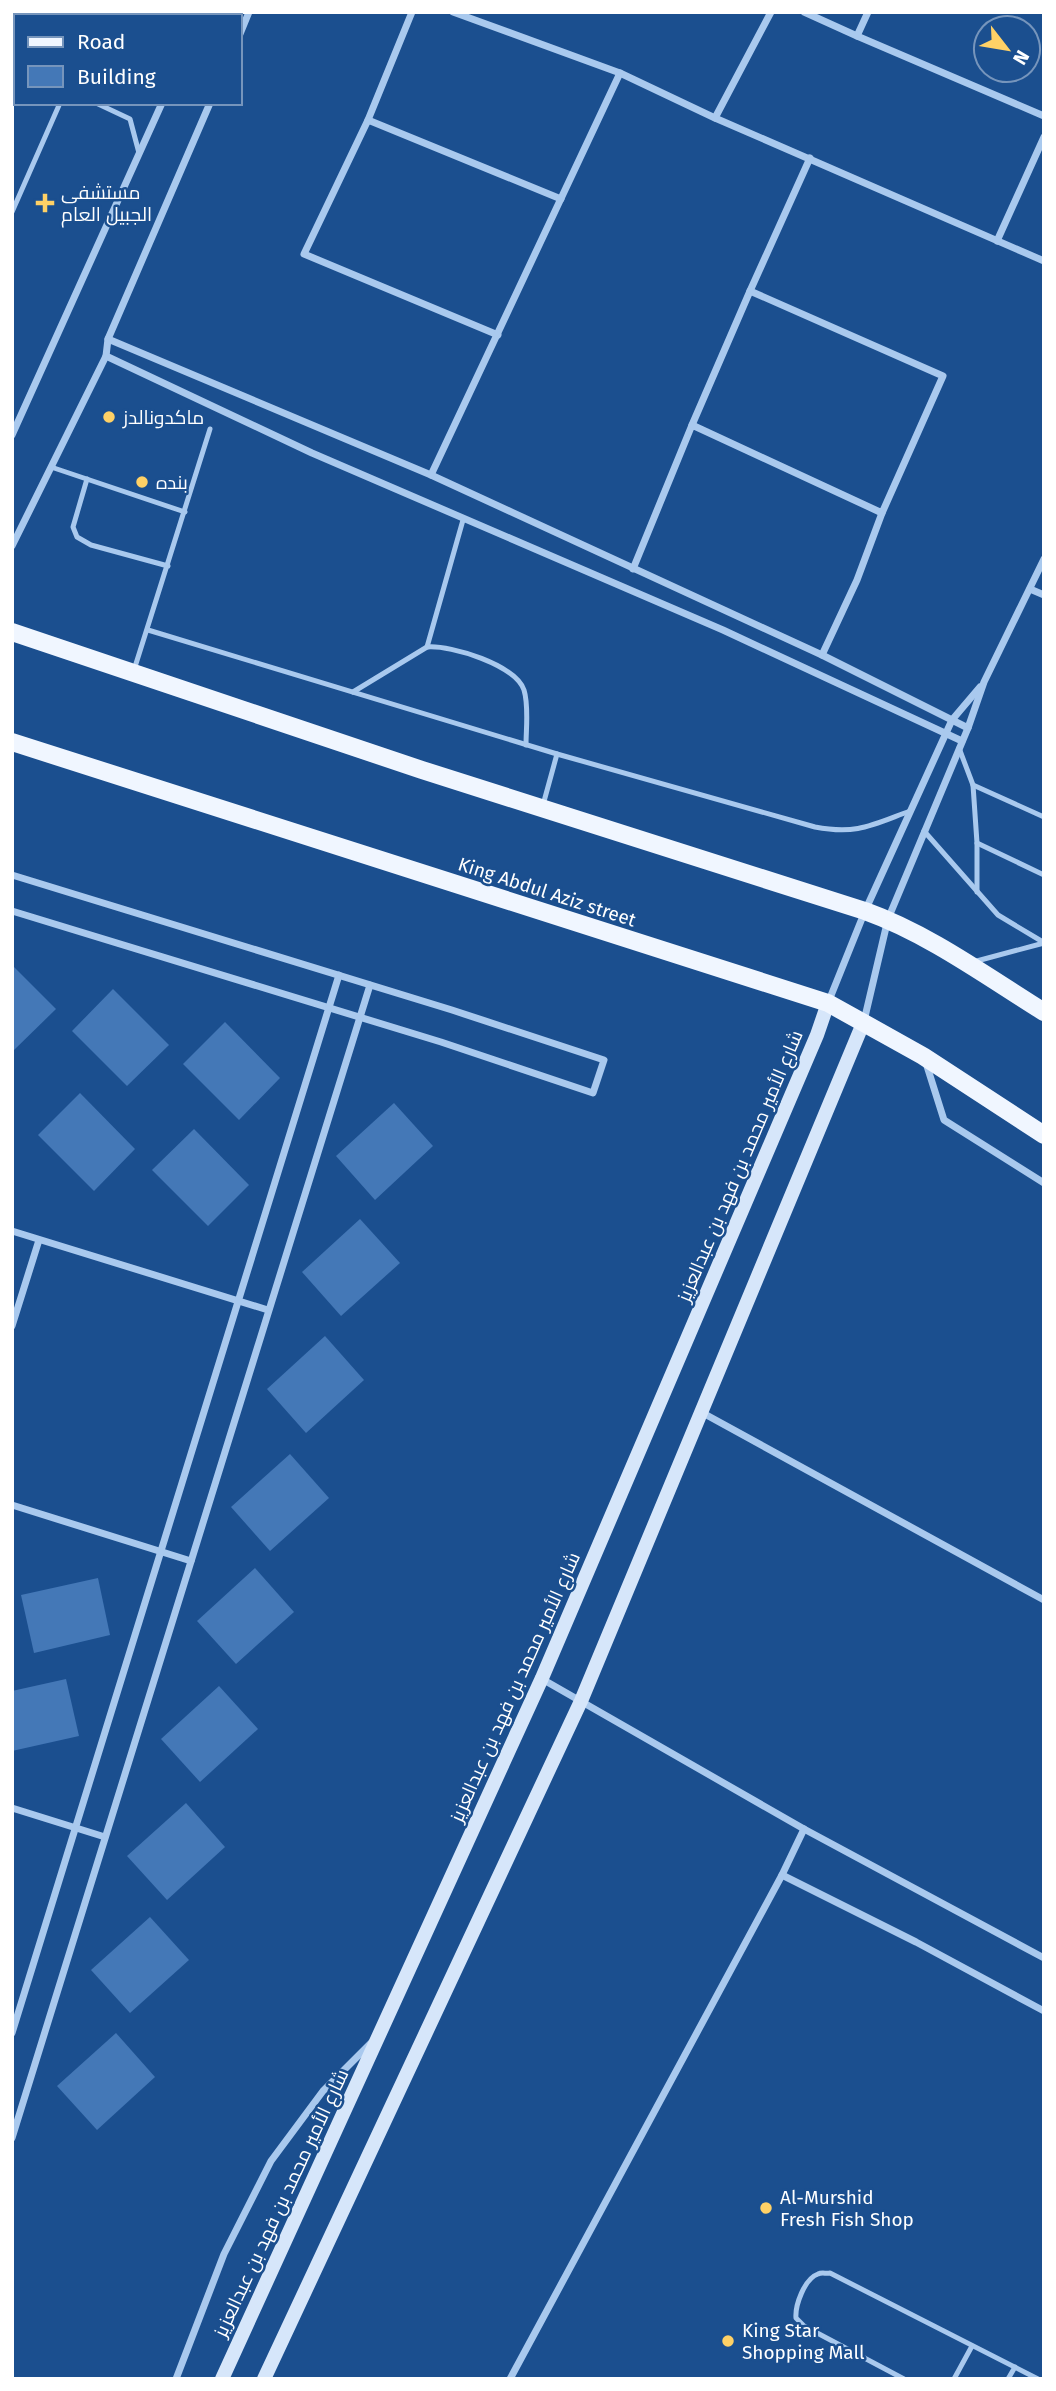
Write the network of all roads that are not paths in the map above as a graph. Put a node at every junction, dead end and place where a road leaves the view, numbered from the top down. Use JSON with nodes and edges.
{"nodes":[{"id":1,"x":249,"y":12,"type":"edge"},
{"id":2,"x":412,"y":12,"type":"edge"},
{"id":3,"x":453,"y":12,"type":"edge"},
{"id":4,"x":771,"y":12,"type":"edge"},
{"id":5,"x":804,"y":12,"type":"edge"},
{"id":6,"x":869,"y":12,"type":"edge"},
{"id":7,"x":242,"y":29,"type":"edge"},
{"id":8,"x":857,"y":36,"type":"junction"},
{"id":9,"x":620,"y":74,"type":"junction"},
{"id":10,"x":59,"y":105,"type":"edge"},
{"id":11,"x":100,"y":105,"type":"edge"},
{"id":12,"x":161,"y":105,"type":"edge"},
{"id":13,"x":209,"y":105,"type":"edge"},
{"id":14,"x":1044,"y":117,"type":"edge"},
{"id":15,"x":715,"y":118,"type":"junction"},
{"id":16,"x":368,"y":120,"type":"junction"},
{"id":17,"x":1044,"y":137,"type":"edge"},
{"id":18,"x":139,"y":153,"type":"junction"},
{"id":19,"x":810,"y":158,"type":"junction"},
{"id":20,"x":561,"y":200,"type":"junction"},
{"id":21,"x":12,"y":212,"type":"edge"},
{"id":22,"x":998,"y":241,"type":"junction"},
{"id":23,"x":1044,"y":261,"type":"edge"},
{"id":24,"x":750,"y":291,"type":"junction"},
{"id":25,"x":498,"y":335,"type":"junction"},
{"id":26,"x":108,"y":339,"type":"junction"},
{"id":27,"x":106,"y":356,"type":"junction"},
{"id":28,"x":692,"y":425,"type":"junction"},
{"id":29,"x":210,"y":429,"type":"dead end"},
{"id":30,"x":12,"y":435,"type":"edge"},
{"id":31,"x":51,"y":467,"type":"junction"},
{"id":32,"x":431,"y":475,"type":"junction"},
{"id":33,"x":87,"y":479,"type":"junction"},
{"id":34,"x":185,"y":512,"type":"junction"},
{"id":35,"x":882,"y":513,"type":"junction"},
{"id":36,"x":463,"y":520,"type":"junction"},
{"id":37,"x":12,"y":546,"type":"edge"},
{"id":38,"x":1044,"y":559,"type":"edge"},
{"id":39,"x":168,"y":566,"type":"junction"},
{"id":40,"x":633,"y":569,"type":"junction"},
{"id":41,"x":1030,"y":589,"type":"junction"},
{"id":42,"x":1044,"y":595,"type":"edge"},
{"id":43,"x":148,"y":630,"type":"junction"},
{"id":44,"x":12,"y":632,"type":"edge"},
{"id":45,"x":427,"y":647,"type":"junction"},
{"id":46,"x":822,"y":655,"type":"junction"},
{"id":47,"x":133,"y":673,"type":"junction"},
{"id":48,"x":984,"y":682,"type":"junction"},
{"id":49,"x":353,"y":692,"type":"junction"},
{"id":50,"x":952,"y":720,"type":"junction"},
{"id":51,"x":968,"y":728,"type":"junction"},
{"id":52,"x":946,"y":733,"type":"junction"},
{"id":53,"x":12,"y":742,"type":"edge"},
{"id":54,"x":960,"y":744,"type":"junction"},
{"id":55,"x":526,"y":745,"type":"junction"},
{"id":56,"x":557,"y":754,"type":"junction"},
{"id":57,"x":973,"y":785,"type":"junction"},
{"id":58,"x":542,"y":808,"type":"junction"},
{"id":59,"x":911,"y":811,"type":"junction"},
{"id":60,"x":1044,"y":817,"type":"edge"},
{"id":61,"x":924,"y":831,"type":"junction"},
{"id":62,"x":977,"y":843,"type":"junction"},
{"id":63,"x":1044,"y":874,"type":"edge"},
{"id":64,"x":12,"y":875,"type":"edge"},
{"id":65,"x":977,"y":893,"type":"junction"},
{"id":66,"x":12,"y":911,"type":"edge"},
{"id":67,"x":865,"y":911,"type":"junction"},
{"id":68,"x":888,"y":919,"type":"junction"},
{"id":69,"x":1043,"y":942,"type":"edge"},
{"id":70,"x":967,"y":964,"type":"junction"},
{"id":71,"x":340,"y":975,"type":"junction"},
{"id":72,"x":370,"y":985,"type":"junction"},
{"id":73,"x":828,"y":1003,"type":"junction"},
{"id":74,"x":329,"y":1008,"type":"junction"},
{"id":75,"x":1044,"y":1012,"type":"edge"},
{"id":76,"x":359,"y":1017,"type":"junction"},
{"id":77,"x":864,"y":1021,"type":"junction"},
{"id":78,"x":923,"y":1056,"type":"junction"},
{"id":79,"x":1044,"y":1135,"type":"edge"},
{"id":80,"x":1044,"y":1182,"type":"edge"},
{"id":81,"x":12,"y":1231,"type":"edge"},
{"id":82,"x":39,"y":1240,"type":"junction"},
{"id":83,"x":239,"y":1301,"type":"junction"},
{"id":84,"x":268,"y":1310,"type":"junction"},
{"id":85,"x":12,"y":1326,"type":"edge"},
{"id":86,"x":701,"y":1412,"type":"junction"},
{"id":87,"x":12,"y":1505,"type":"edge"},
{"id":88,"x":161,"y":1552,"type":"junction"},
{"id":89,"x":191,"y":1561,"type":"junction"},
{"id":90,"x":1044,"y":1600,"type":"edge"},
{"id":91,"x":542,"y":1678,"type":"junction"},
{"id":92,"x":581,"y":1701,"type":"junction"},
{"id":93,"x":12,"y":1808,"type":"edge"},
{"id":94,"x":76,"y":1828,"type":"junction"},
{"id":95,"x":804,"y":1829,"type":"junction"},
{"id":96,"x":105,"y":1837,"type":"junction"},
{"id":97,"x":782,"y":1875,"type":"junction"},
{"id":98,"x":1044,"y":1958,"type":"edge"},
{"id":99,"x":1044,"y":2011,"type":"edge"},
{"id":100,"x":12,"y":2032,"type":"edge"},
{"id":101,"x":379,"y":2035,"type":"junction"},
{"id":102,"x":12,"y":2137,"type":"edge"},
{"id":103,"x":972,"y":2346,"type":"junction"},
{"id":104,"x":1015,"y":2367,"type":"junction"},
{"id":105,"x":176,"y":2379,"type":"edge"},
{"id":106,"x":222,"y":2379,"type":"edge"},
{"id":107,"x":264,"y":2379,"type":"edge"},
{"id":108,"x":510,"y":2379,"type":"edge"},
{"id":109,"x":904,"y":2379,"type":"edge"},
{"id":110,"x":954,"y":2379,"type":"edge"},
{"id":111,"x":1008,"y":2379,"type":"edge"},
{"id":112,"x":1038,"y":2379,"type":"edge"}],
"edges":[{"from":1,"to":7,"type":"street"},
{"from":2,"to":16,"type":"street"},
{"from":3,"to":9,"type":"street"},
{"from":4,"to":15,"type":"street"},
{"from":5,"to":8,"type":"street"},
{"from":6,"to":8,"type":"street"},
{"from":8,"to":14,"type":"street"},
{"from":9,"to":15,"type":"street"},
{"from":9,"to":20,"type":"street"},
{"from":10,"to":21,"type":"lane"},
{"from":11,"to":18,"type":"lane"},
{"from":12,"to":18,"type":"street"},
{"from":13,"to":26,"type":"street"},
{"from":15,"to":19,"type":"street"},
{"from":16,"to":20,"type":"street"},
{"from":16,"to":25,"type":"street"},
{"from":17,"to":22,"type":"street"},
{"from":18,"to":30,"type":"street"},
{"from":19,"to":22,"type":"street"},
{"from":19,"to":24,"type":"street"},
{"from":20,"to":25,"type":"street"},
{"from":22,"to":23,"type":"street"},
{"from":24,"to":28,"type":"street"},
{"from":24,"to":35,"type":"street"},
{"from":25,"to":32,"type":"street"},
{"from":26,"to":27,"type":"street"},
{"from":26,"to":32,"type":"street"},
{"from":27,"to":31,"type":"street"},
{"from":27,"to":36,"type":"street"},
{"from":28,"to":35,"type":"street"},
{"from":28,"to":40,"type":"street"},
{"from":29,"to":34,"type":"lane"},
{"from":31,"to":33,"type":"lane"},
{"from":31,"to":37,"type":"street"},
{"from":32,"to":40,"type":"street"},
{"from":33,"to":34,"type":"lane"},
{"from":33,"to":39,"type":"lane"},
{"from":34,"to":39,"type":"lane"},
{"from":35,"to":46,"type":"street"},
{"from":36,"to":45,"type":"lane"},
{"from":36,"to":52,"type":"street"},
{"from":38,"to":41,"type":"street"},
{"from":39,"to":43,"type":"lane"},
{"from":40,"to":46,"type":"street"},
{"from":41,"to":42,"type":"street"},
{"from":41,"to":48,"type":"street"},
{"from":43,"to":47,"type":"lane"},
{"from":43,"to":49,"type":"lane"},
{"from":44,"to":47,"type":"main road"},
{"from":45,"to":49,"type":"lane"},
{"from":45,"to":55,"type":"lane"},
{"from":46,"to":50,"type":"street"},
{"from":47,"to":58,"type":"main road"},
{"from":48,"to":50,"type":"street"},
{"from":48,"to":51,"type":"street"},
{"from":49,"to":55,"type":"lane"},
{"from":50,"to":51,"type":"street"},
{"from":50,"to":52,"type":"street"},
{"from":51,"to":54,"type":"street"},
{"from":52,"to":54,"type":"street"},
{"from":52,"to":59,"type":"street"},
{"from":53,"to":73,"type":"main road","name":"King Abdul Aziz street"},
{"from":54,"to":57,"type":"lane"},
{"from":54,"to":61,"type":"street"},
{"from":55,"to":56,"type":"lane"},
{"from":56,"to":58,"type":"lane"},
{"from":56,"to":59,"type":"lane"},
{"from":57,"to":60,"type":"lane"},
{"from":57,"to":62,"type":"lane"},
{"from":58,"to":67,"type":"main road"},
{"from":59,"to":67,"type":"street"},
{"from":61,"to":65,"type":"lane"},
{"from":61,"to":68,"type":"street"},
{"from":62,"to":63,"type":"lane"},
{"from":62,"to":65,"type":"lane"},
{"from":64,"to":71,"type":"street"},
{"from":65,"to":69,"type":"lane"},
{"from":66,"to":74,"type":"street"},
{"from":67,"to":68,"type":"main road"},
{"from":67,"to":73,"type":"street"},
{"from":68,"to":70,"type":"main road"},
{"from":68,"to":77,"type":"street"},
{"from":69,"to":70,"type":"lane"},
{"from":70,"to":75,"type":"main road"},
{"from":71,"to":72,"type":"street"},
{"from":71,"to":74,"type":"street"},
{"from":72,"to":76,"type":"street"},
{"from":72,"to":76,"type":"street"},
{"from":73,"to":77,"type":"main road","name":"King Abdul Aziz street"},
{"from":73,"to":91,"type":"main road","name":"شارع الأمير محمد بن فهد بن عبدالعزيز"},
{"from":74,"to":76,"type":"street"},
{"from":74,"to":83,"type":"street"},
{"from":76,"to":84,"type":"street"},
{"from":77,"to":78,"type":"main road","name":"King Abdul Aziz street"},
{"from":77,"to":86,"type":"main road"},
{"from":78,"to":79,"type":"main road","name":"King Abdul Aziz street"},
{"from":78,"to":80,"type":"street"},
{"from":81,"to":82,"type":"street"},
{"from":82,"to":83,"type":"street"},
{"from":82,"to":85,"type":"street"},
{"from":83,"to":84,"type":"street"},
{"from":83,"to":88,"type":"street"},
{"from":84,"to":89,"type":"street"},
{"from":86,"to":90,"type":"street"},
{"from":86,"to":92,"type":"main road"},
{"from":87,"to":88,"type":"street"},
{"from":88,"to":89,"type":"street"},
{"from":88,"to":94,"type":"street"},
{"from":89,"to":96,"type":"street"},
{"from":91,"to":92,"type":"street"},
{"from":91,"to":101,"type":"main road","name":"شارع الأمير محمد بن فهد بن عبدالعزيز"},
{"from":92,"to":95,"type":"street"},
{"from":92,"to":107,"type":"main road"},
{"from":93,"to":94,"type":"street"},
{"from":94,"to":96,"type":"street"},
{"from":94,"to":100,"type":"street"},
{"from":95,"to":97,"type":"street"},
{"from":95,"to":98,"type":"street"},
{"from":96,"to":102,"type":"street"},
{"from":97,"to":99,"type":"street"},
{"from":97,"to":108,"type":"street"},
{"from":101,"to":105,"type":"street"},
{"from":101,"to":106,"type":"main road","name":"شارع الأمير محمد بن فهد بن عبدالعزيز"},
{"from":103,"to":104,"type":"lane"},
{"from":103,"to":109,"type":"lane"},
{"from":103,"to":110,"type":"lane"},
{"from":104,"to":111,"type":"lane"},
{"from":104,"to":112,"type":"lane"}]}
